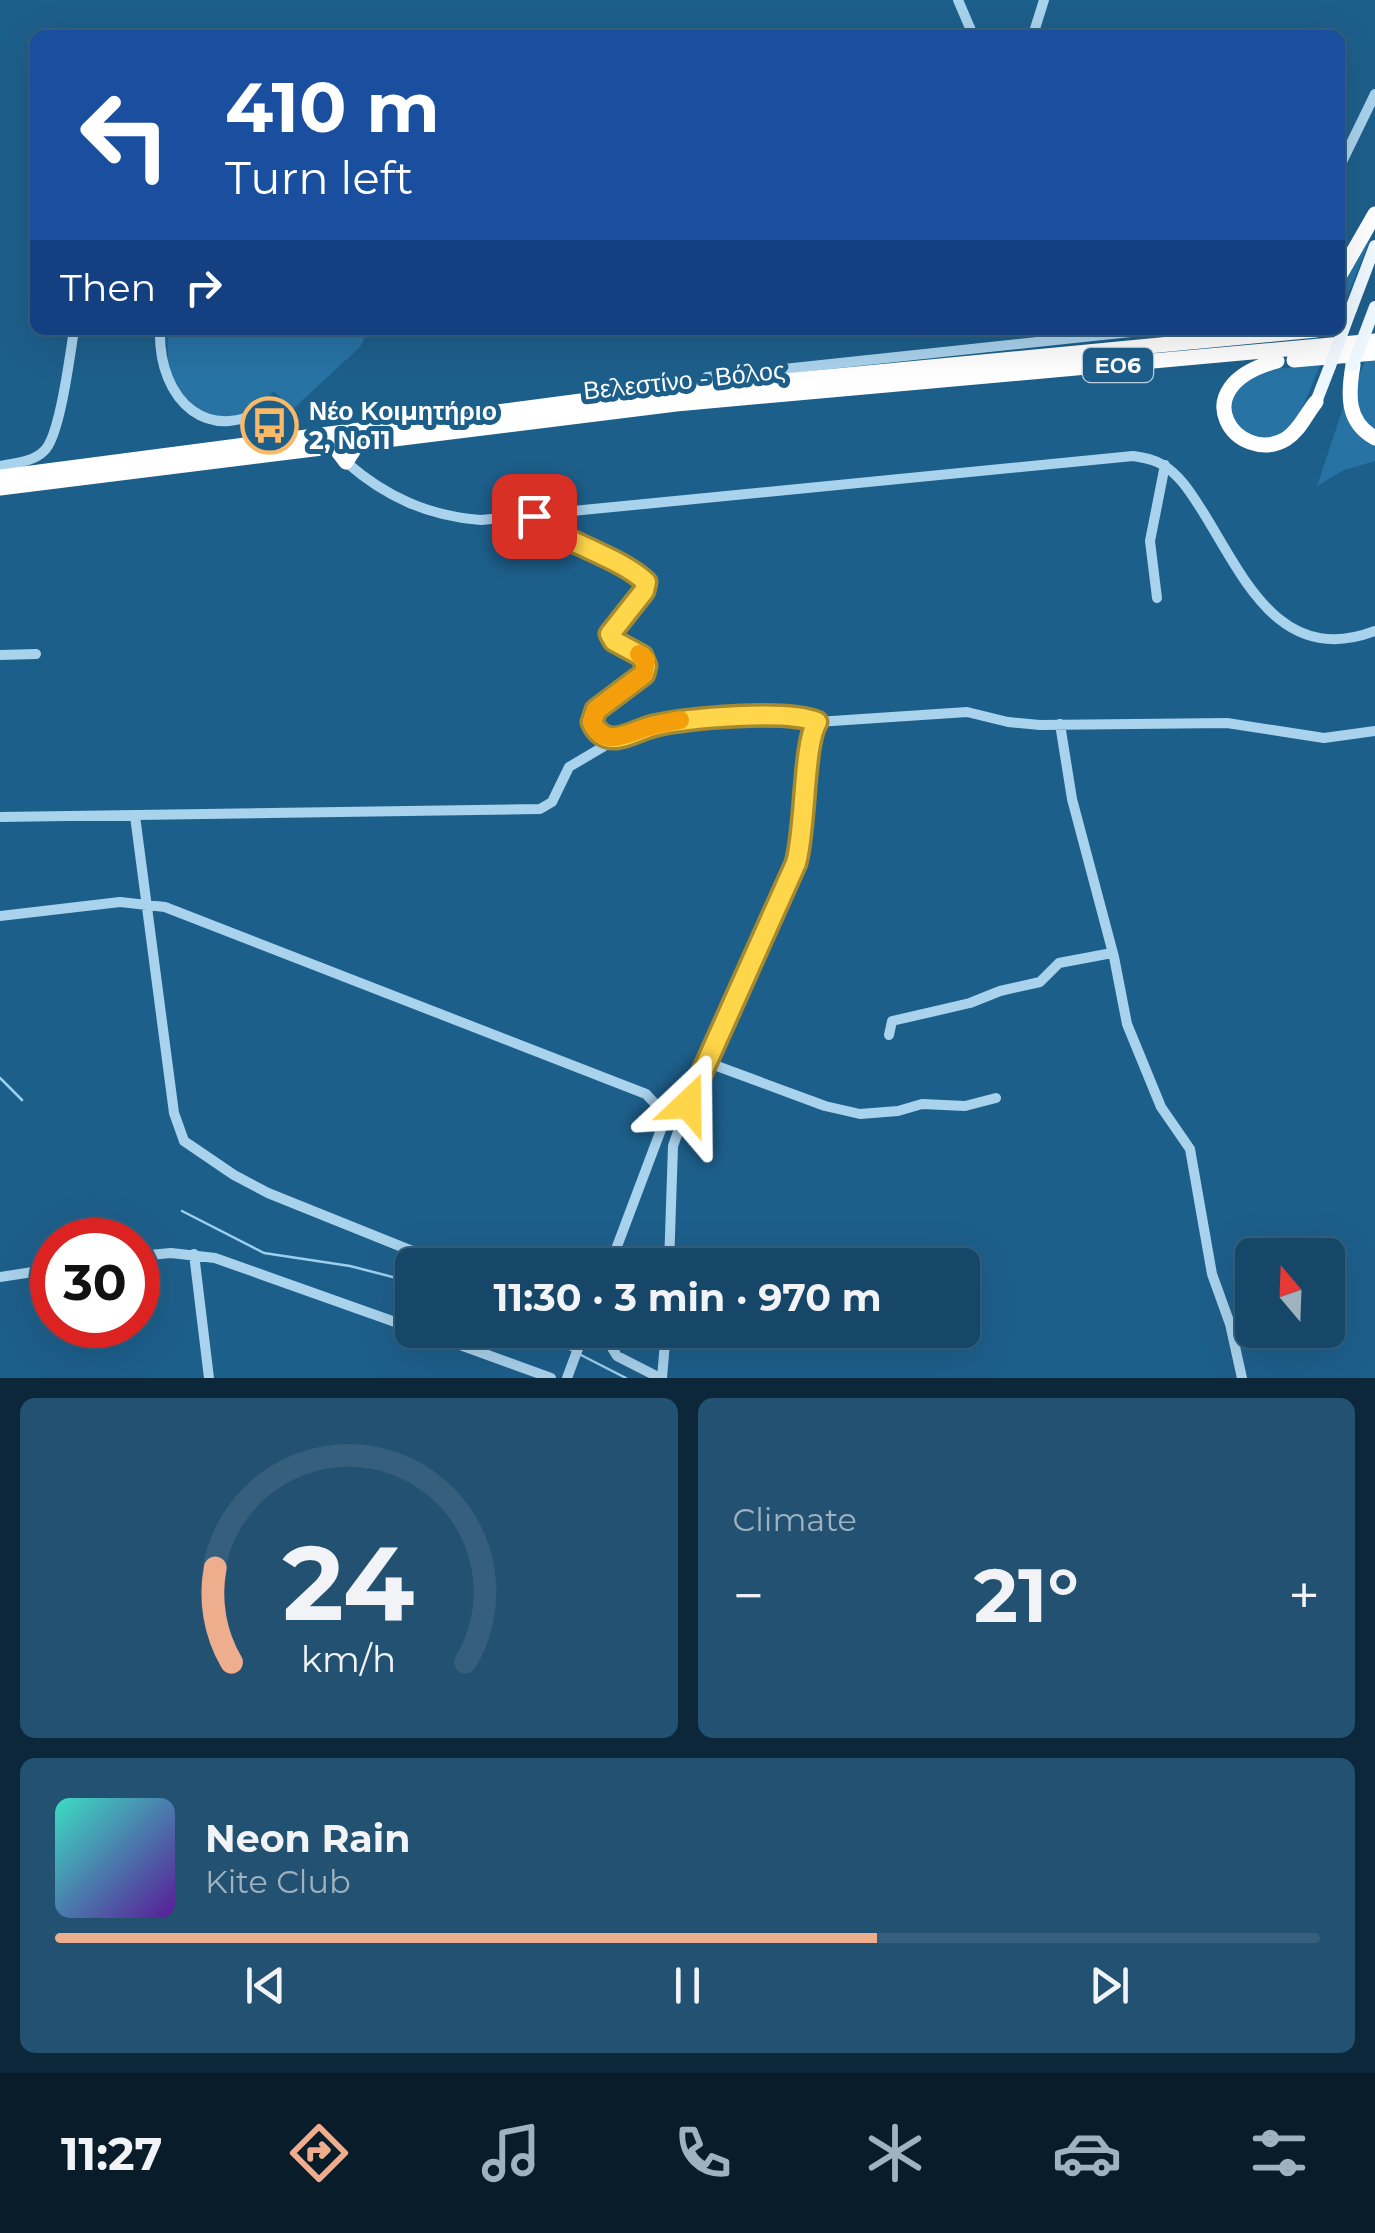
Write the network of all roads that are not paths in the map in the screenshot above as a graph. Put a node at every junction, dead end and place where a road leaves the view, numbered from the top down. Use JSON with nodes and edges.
{"nodes":[{"id":1,"x":958,"y":0,"type":"edge"},
{"id":2,"x":1044,"y":0,"type":"edge"},
{"id":3,"x":971,"y":30,"type":"edge"},
{"id":4,"x":1035,"y":30,"type":"edge"},
{"id":5,"x":1375,"y":94,"type":"edge"},
{"id":6,"x":1345,"y":156,"type":"edge"},
{"id":7,"x":1375,"y":214,"type":"edge"},
{"id":8,"x":1375,"y":246,"type":"edge"},
{"id":9,"x":1345,"y":266,"type":"edge"},
{"id":10,"x":1375,"y":307,"type":"edge"},
{"id":11,"x":1375,"y":324,"type":"edge"},
{"id":12,"x":1345,"y":325,"type":"edge"},
{"id":13,"x":1345,"y":327,"type":"edge"},
{"id":14,"x":73,"y":335,"type":"edge"},
{"id":15,"x":160,"y":335,"type":"edge"},
{"id":16,"x":1153,"y":335,"type":"edge"},
{"id":17,"x":1200,"y":335,"type":"edge"},
{"id":18,"x":1341,"y":335,"type":"edge"},
{"id":19,"x":1108,"y":339,"type":"edge"},
{"id":20,"x":1375,"y":341,"type":"edge"},
{"id":21,"x":1375,"y":352,"type":"edge"},
{"id":22,"x":1277,"y":361,"type":"junction"},
{"id":23,"x":1353,"y":365,"type":"joint"},
{"id":24,"x":766,"y":376,"type":"junction"},
{"id":25,"x":706,"y":377,"type":"dead end"},
{"id":26,"x":861,"y":389,"type":"junction"},
{"id":27,"x":275,"y":402,"type":"dead end"},
{"id":28,"x":1316,"y":402,"type":"joint"},
{"id":29,"x":1375,"y":438,"type":"edge"},
{"id":30,"x":359,"y":442,"type":"junction"},
{"id":31,"x":332,"y":445,"type":"junction"},
{"id":32,"x":346,"y":462,"type":"junction"},
{"id":33,"x":1165,"y":465,"type":"junction"},
{"id":34,"x":0,"y":466,"type":"edge"},
{"id":35,"x":0,"y":476,"type":"edge"},
{"id":36,"x":0,"y":488,"type":"edge"},
{"id":37,"x":534,"y":516,"type":"junction"},
{"id":38,"x":1157,"y":598,"type":"dead end"},
{"id":39,"x":1375,"y":631,"type":"edge"},
{"id":40,"x":36,"y":654,"type":"dead end"},
{"id":41,"x":0,"y":655,"type":"edge"},
{"id":42,"x":817,"y":722,"type":"junction"},
{"id":43,"x":1060,"y":724,"type":"junction"},
{"id":44,"x":1375,"y":731,"type":"edge"},
{"id":45,"x":618,"y":738,"type":"junction"},
{"id":46,"x":135,"y":816,"type":"junction"},
{"id":47,"x":0,"y":818,"type":"edge"},
{"id":48,"x":146,"y":902,"type":"junction"},
{"id":49,"x":0,"y":916,"type":"edge"},
{"id":50,"x":1112,"y":952,"type":"junction"},
{"id":51,"x":889,"y":1035,"type":"dead end"},
{"id":52,"x":706,"y":1062,"type":"junction"},
{"id":53,"x":694,"y":1086,"type":"junction"},
{"id":54,"x":996,"y":1098,"type":"dead end"},
{"id":55,"x":659,"y":1107,"type":"junction"},
{"id":56,"x":405,"y":1248,"type":"edge"},
{"id":57,"x":616,"y":1248,"type":"edge"},
{"id":58,"x":669,"y":1248,"type":"edge"},
{"id":59,"x":160,"y":1253,"type":"edge"},
{"id":60,"x":194,"y":1254,"type":"junction"},
{"id":61,"x":30,"y":1272,"type":"edge"},
{"id":62,"x":0,"y":1277,"type":"edge"},
{"id":63,"x":395,"y":1322,"type":"edge"},
{"id":64,"x":468,"y":1348,"type":"edge"},
{"id":65,"x":578,"y":1348,"type":"edge"},
{"id":66,"x":612,"y":1348,"type":"edge"},
{"id":67,"x":664,"y":1348,"type":"edge"},
{"id":68,"x":208,"y":1378,"type":"edge"},
{"id":69,"x":551,"y":1378,"type":"edge"},
{"id":70,"x":567,"y":1378,"type":"edge"},
{"id":71,"x":661,"y":1378,"type":"edge"},
{"id":72,"x":1242,"y":1378,"type":"edge"}],
"edges":[{"from":1,"to":3,"type":"street"},
{"from":2,"to":4,"type":"street"},
{"from":5,"to":6,"type":"street"},
{"from":7,"to":9,"type":"highway"},
{"from":8,"to":12,"type":"main road","bridge":true},
{"from":10,"to":23,"type":"main road","bridge":true},
{"from":11,"to":13,"type":"highway"},
{"from":14,"to":34,"type":"street"},
{"from":15,"to":27,"type":"street"},
{"from":16,"to":19,"type":"highway"},
{"from":17,"to":19,"type":"highway","number":"ΕΟ6"},
{"from":18,"to":28,"type":"main road","bridge":true},
{"from":19,"to":24,"type":"highway","number":"ΕΟ6"},
{"from":20,"to":26,"type":"highway","name":"Βελεστίνο - Βόλος","number":"ΕΟ6"},
{"from":21,"to":22,"type":"highway"},
{"from":22,"to":26,"type":"highway"},
{"from":22,"to":28,"type":"highway"},
{"from":23,"to":29,"type":"highway"},
{"from":24,"to":25,"type":"street"},
{"from":24,"to":35,"type":"highway","number":"ΕΟ6"},
{"from":26,"to":30,"type":"highway","name":"Βελεστίνο - Βόλος","number":"ΕΟ6"},
{"from":30,"to":31,"type":"highway","name":"Βελεστίνο - Βόλος","number":"ΕΟ6"},
{"from":30,"to":32,"type":"highway"},
{"from":31,"to":32,"type":"highway"},
{"from":31,"to":36,"type":"highway","name":"Βελεστίνο - Βόλος","number":"ΕΟ6"},
{"from":32,"to":37,"type":"street"},
{"from":33,"to":37,"type":"street"},
{"from":33,"to":38,"type":"street"},
{"from":33,"to":39,"type":"street"},
{"from":37,"to":45,"type":"street"},
{"from":40,"to":41,"type":"street"},
{"from":42,"to":43,"type":"street"},
{"from":42,"to":45,"type":"street"},
{"from":42,"to":52,"type":"street"},
{"from":43,"to":44,"type":"street"},
{"from":43,"to":50,"type":"street"},
{"from":45,"to":46,"type":"street"},
{"from":46,"to":47,"type":"street"},
{"from":46,"to":48,"type":"street"},
{"from":48,"to":49,"type":"street"},
{"from":48,"to":55,"type":"street"},
{"from":48,"to":56,"type":"street"},
{"from":50,"to":51,"type":"street"},
{"from":50,"to":72,"type":"street"},
{"from":52,"to":53,"type":"street"},
{"from":52,"to":54,"type":"street"},
{"from":53,"to":55,"type":"street"},
{"from":53,"to":58,"type":"street"},
{"from":55,"to":57,"type":"street"},
{"from":59,"to":60,"type":"street"},
{"from":60,"to":63,"type":"street"},
{"from":60,"to":68,"type":"street"},
{"from":61,"to":62,"type":"street"},
{"from":64,"to":69,"type":"street"},
{"from":65,"to":70,"type":"street"},
{"from":66,"to":71,"type":"street"},
{"from":67,"to":71,"type":"street"}]}
